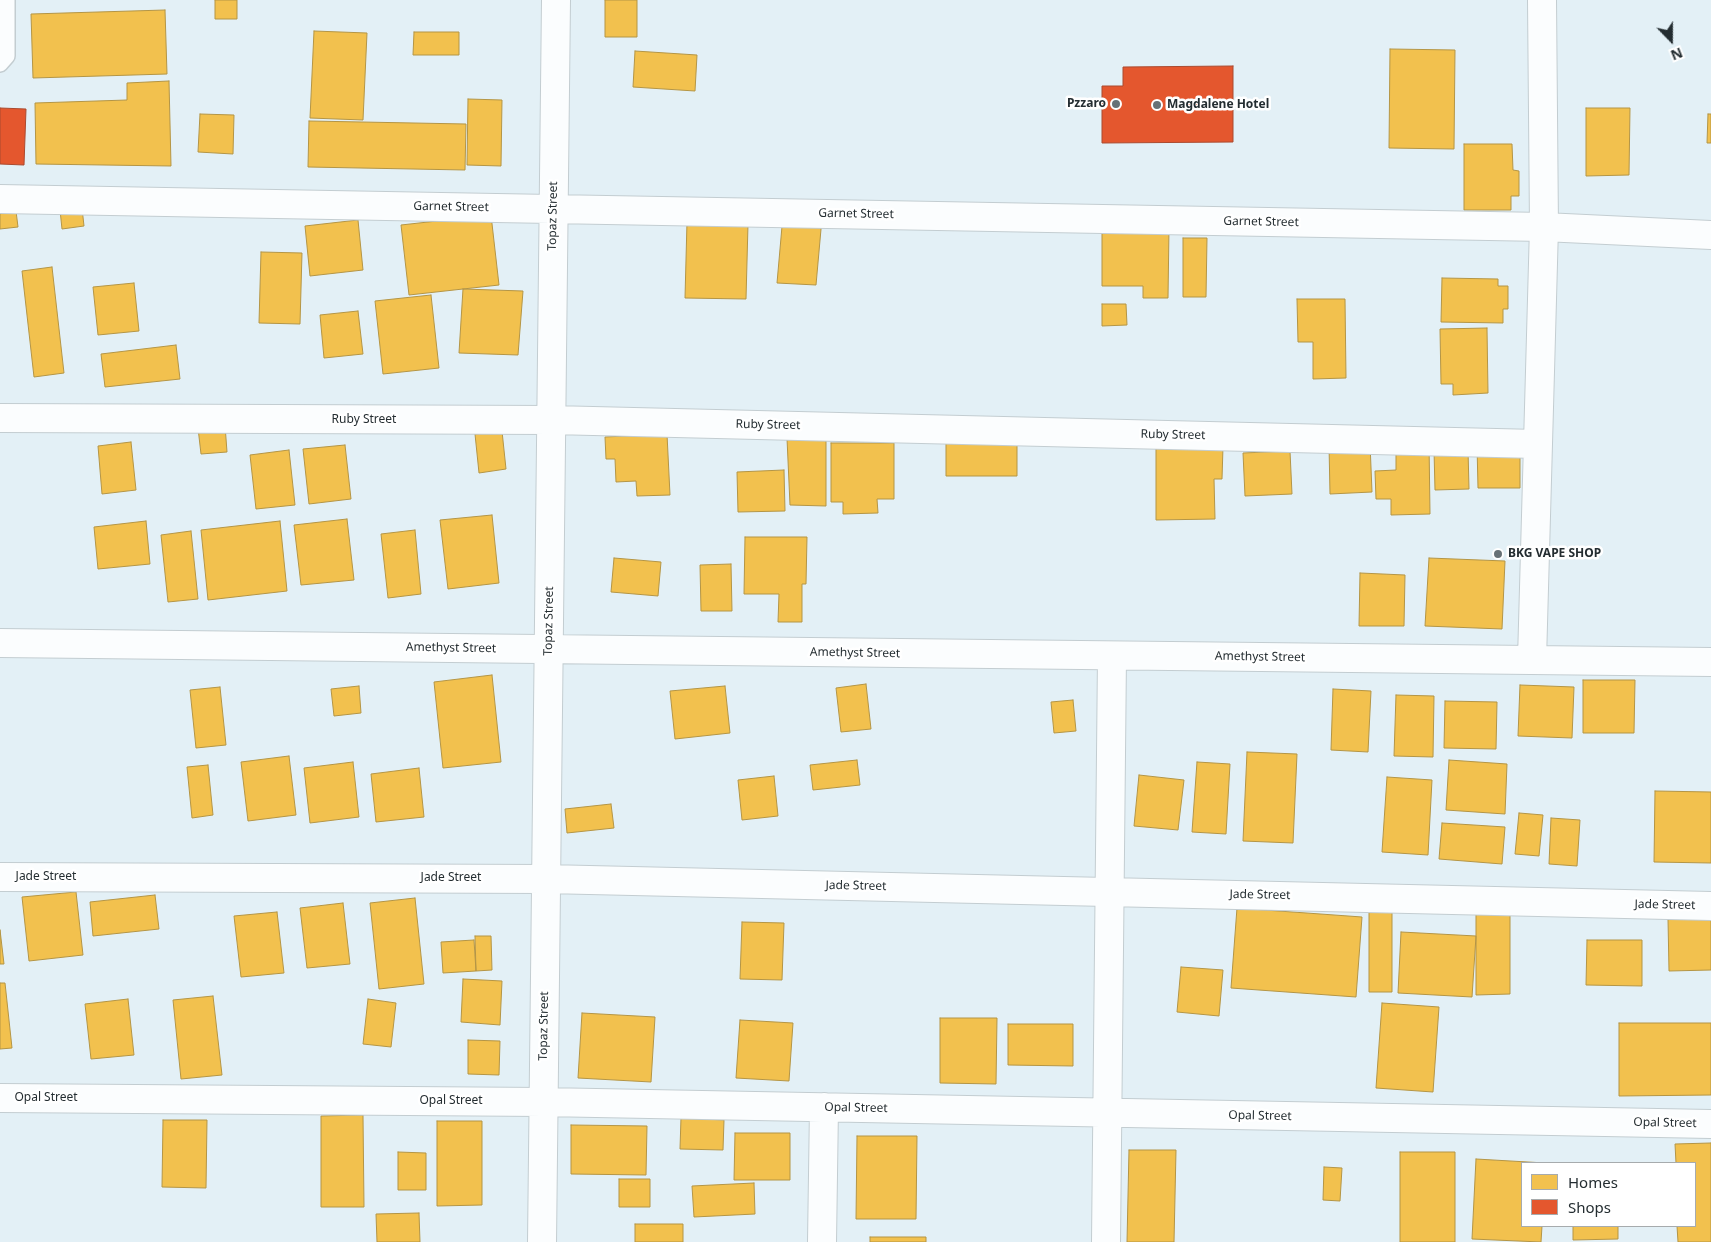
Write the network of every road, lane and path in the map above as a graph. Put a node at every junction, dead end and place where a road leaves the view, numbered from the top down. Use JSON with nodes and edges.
{"nodes":[{"id":1,"x":7,"y":0,"type":"edge"},
{"id":2,"x":556,"y":0,"type":"edge"},
{"id":3,"x":1542,"y":0,"type":"edge"},
{"id":4,"x":0,"y":64,"type":"edge"},
{"id":5,"x":0,"y":199,"type":"edge"},
{"id":6,"x":553,"y":209,"type":"junction"},
{"id":7,"x":1544,"y":226,"type":"junction"},
{"id":8,"x":1711,"y":235,"type":"edge"},
{"id":9,"x":0,"y":418,"type":"edge"},
{"id":10,"x":552,"y":420,"type":"junction"},
{"id":11,"x":1537,"y":444,"type":"junction"},
{"id":12,"x":0,"y":642,"type":"edge"},
{"id":13,"x":549,"y":649,"type":"junction"},
{"id":14,"x":1112,"y":656,"type":"junction"},
{"id":15,"x":1532,"y":660,"type":"junction"},
{"id":16,"x":1711,"y":662,"type":"edge"},
{"id":17,"x":0,"y":877,"type":"edge"},
{"id":18,"x":546,"y":879,"type":"junction"},
{"id":19,"x":1110,"y":892,"type":"junction"},
{"id":20,"x":1711,"y":906,"type":"edge"},
{"id":21,"x":0,"y":1098,"type":"edge"},
{"id":22,"x":544,"y":1102,"type":"junction"},
{"id":23,"x":824,"y":1107,"type":"junction"},
{"id":24,"x":1107,"y":1113,"type":"junction"},
{"id":25,"x":1711,"y":1124,"type":"edge"},
{"id":26,"x":542,"y":1242,"type":"edge"},
{"id":27,"x":822,"y":1242,"type":"edge"},
{"id":28,"x":1106,"y":1242,"type":"edge"}],
"edges":[{"from":1,"to":4,"type":"lane"},
{"from":2,"to":6,"type":"street","name":"Topaz Street"},
{"from":3,"to":7,"type":"street"},
{"from":5,"to":6,"type":"street","name":"Garnet Street"},
{"from":6,"to":7,"type":"street","name":"Garnet Street"},
{"from":6,"to":10,"type":"street","name":"Topaz Street"},
{"from":7,"to":8,"type":"street","name":"Garnet Street"},
{"from":7,"to":11,"type":"street"},
{"from":9,"to":10,"type":"street","name":"Ruby Street"},
{"from":10,"to":11,"type":"street","name":"Ruby Street"},
{"from":10,"to":13,"type":"street","name":"Topaz Street"},
{"from":11,"to":15,"type":"street"},
{"from":12,"to":13,"type":"street","name":"Amethyst Street"},
{"from":13,"to":14,"type":"street","name":"Amethyst Street"},
{"from":13,"to":18,"type":"street","name":"Topaz Street"},
{"from":14,"to":15,"type":"street","name":"Amethyst Street"},
{"from":14,"to":19,"type":"street"},
{"from":15,"to":16,"type":"street","name":"Amethyst Street"},
{"from":17,"to":18,"type":"street","name":"Jade Street"},
{"from":18,"to":19,"type":"street","name":"Jade Street"},
{"from":18,"to":22,"type":"street","name":"Topaz Street"},
{"from":19,"to":20,"type":"street","name":"Jade Street"},
{"from":19,"to":24,"type":"street"},
{"from":21,"to":22,"type":"street","name":"Opal Street"},
{"from":22,"to":23,"type":"street","name":"Opal Street"},
{"from":22,"to":26,"type":"street","name":"Topaz Street"},
{"from":23,"to":24,"type":"street","name":"Opal Street"},
{"from":23,"to":27,"type":"street"},
{"from":24,"to":25,"type":"street","name":"Opal Street"},
{"from":24,"to":28,"type":"street"}]}
